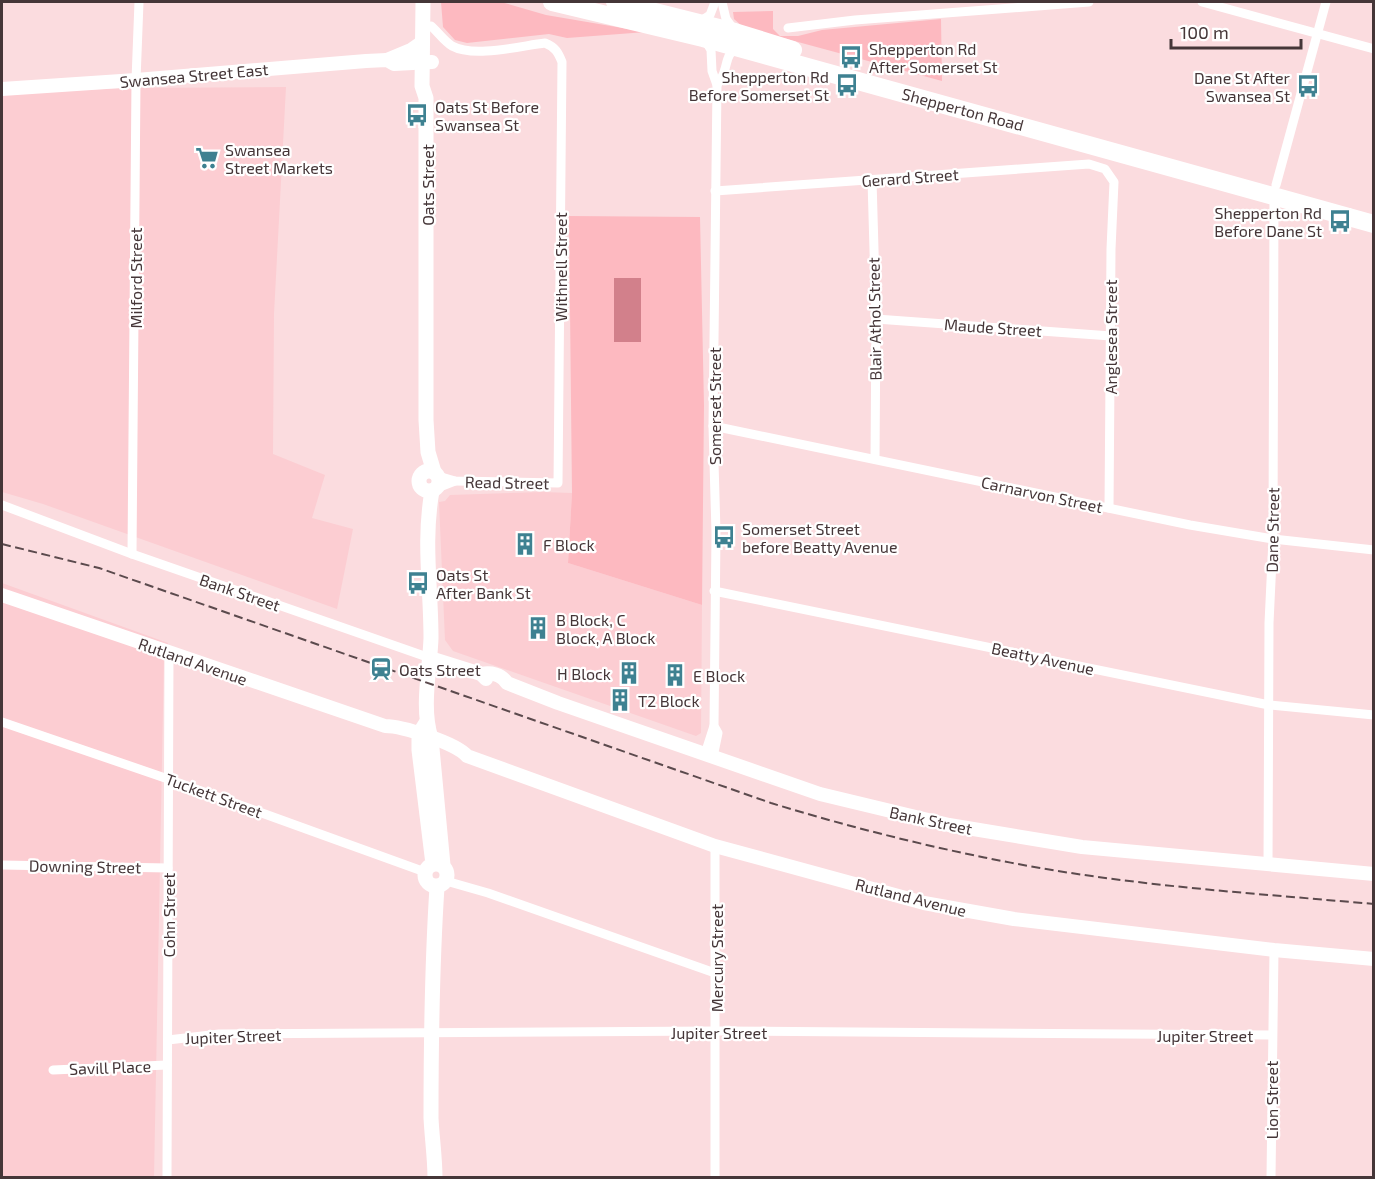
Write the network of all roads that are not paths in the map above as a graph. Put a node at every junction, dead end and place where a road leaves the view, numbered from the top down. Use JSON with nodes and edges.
{"nodes":[{"id":1,"x":139,"y":2,"type":"edge"},
{"id":2,"x":423,"y":2,"type":"edge"},
{"id":3,"x":432,"y":2,"type":"edge"},
{"id":4,"x":552,"y":2,"type":"edge"},
{"id":5,"x":615,"y":2,"type":"edge"},
{"id":6,"x":715,"y":2,"type":"edge"},
{"id":7,"x":722,"y":2,"type":"edge"},
{"id":8,"x":1089,"y":2,"type":"edge"},
{"id":9,"x":1202,"y":2,"type":"edge"},
{"id":10,"x":1326,"y":2,"type":"edge"},
{"id":11,"x":431,"y":26,"type":"junction"},
{"id":12,"x":788,"y":28,"type":"dead end"},
{"id":13,"x":700,"y":30,"type":"junction"},
{"id":14,"x":1318,"y":32,"type":"junction"},
{"id":15,"x":736,"y":40,"type":"junction"},
{"id":16,"x":421,"y":43,"type":"junction"},
{"id":17,"x":1374,"y":49,"type":"edge"},
{"id":18,"x":387,"y":60,"type":"junction"},
{"id":19,"x":427,"y":63,"type":"junction"},
{"id":20,"x":136,"y":81,"type":"junction"},
{"id":21,"x":717,"y":85,"type":"junction"},
{"id":22,"x":2,"y":90,"type":"edge"},
{"id":23,"x":1105,"y":169,"type":"joint"},
{"id":24,"x":872,"y":180,"type":"junction"},
{"id":25,"x":1275,"y":190,"type":"junction"},
{"id":26,"x":715,"y":191,"type":"junction"},
{"id":27,"x":1374,"y":213,"type":"edge"},
{"id":28,"x":1374,"y":224,"type":"edge"},
{"id":29,"x":876,"y":319,"type":"junction"},
{"id":30,"x":1111,"y":336,"type":"junction"},
{"id":31,"x":713,"y":426,"type":"junction"},
{"id":32,"x":875,"y":459,"type":"junction"},
{"id":33,"x":431,"y":482,"type":"junction"},
{"id":34,"x":558,"y":483,"type":"joint"},
{"id":35,"x":2,"y":505,"type":"edge"},
{"id":36,"x":1109,"y":508,"type":"junction"},
{"id":37,"x":1273,"y":539,"type":"junction"},
{"id":38,"x":1374,"y":550,"type":"edge"},
{"id":39,"x":132,"y":554,"type":"junction"},
{"id":40,"x":714,"y":591,"type":"junction"},
{"id":41,"x":2,"y":595,"type":"edge"},
{"id":42,"x":169,"y":653,"type":"junction"},
{"id":43,"x":430,"y":658,"type":"junction"},
{"id":44,"x":1269,"y":705,"type":"junction"},
{"id":45,"x":1374,"y":715,"type":"edge"},
{"id":46,"x":2,"y":722,"type":"edge"},
{"id":47,"x":425,"y":737,"type":"junction"},
{"id":48,"x":709,"y":755,"type":"junction"},
{"id":49,"x":168,"y":779,"type":"junction"},
{"id":50,"x":715,"y":846,"type":"junction"},
{"id":51,"x":1268,"y":864,"type":"junction"},
{"id":52,"x":2,"y":865,"type":"edge"},
{"id":53,"x":434,"y":867,"type":"junction"},
{"id":54,"x":168,"y":868,"type":"junction"},
{"id":55,"x":1374,"y":874,"type":"edge"},
{"id":56,"x":441,"y":884,"type":"junction"},
{"id":57,"x":1274,"y":950,"type":"junction"},
{"id":58,"x":1374,"y":959,"type":"edge"},
{"id":59,"x":715,"y":973,"type":"junction"},
{"id":60,"x":716,"y":1031,"type":"junction"},
{"id":61,"x":432,"y":1033,"type":"junction"},
{"id":62,"x":1271,"y":1035,"type":"junction"},
{"id":63,"x":168,"y":1040,"type":"junction"},
{"id":64,"x":167,"y":1065,"type":"junction"},
{"id":65,"x":53,"y":1070,"type":"dead end"},
{"id":66,"x":432,"y":1145,"type":"junction"},
{"id":67,"x":167,"y":1178,"type":"edge"},
{"id":68,"x":427,"y":1178,"type":"edge"},
{"id":69,"x":435,"y":1178,"type":"edge"},
{"id":70,"x":715,"y":1178,"type":"edge"},
{"id":71,"x":1271,"y":1178,"type":"edge"}],
"edges":[{"from":1,"to":20,"type":"street","name":"Milford Street"},
{"from":2,"to":16,"type":"main road","name":"Oats Street"},
{"from":3,"to":11,"type":"main road","name":"Oats Street"},
{"from":4,"to":13,"type":"highway","name":"Shepperton Road"},
{"from":5,"to":13,"type":"highway","name":"Shepperton Road"},
{"from":6,"to":13,"type":"street"},
{"from":7,"to":15,"type":"street"},
{"from":8,"to":12,"type":"street"},
{"from":9,"to":14,"type":"street"},
{"from":10,"to":14,"type":"street","name":"Dane Street"},
{"from":11,"to":19,"type":"main road","name":"Oats Street"},
{"from":11,"to":34,"type":"street","name":"Withnell Street"},
{"from":13,"to":15,"type":"highway","name":"Shepperton Road"},
{"from":13,"to":21,"type":"street","name":"Somerset Street"},
{"from":14,"to":17,"type":"street"},
{"from":14,"to":25,"type":"street","name":"Dane Street"},
{"from":15,"to":21,"type":"street","name":"Somerset Street"},
{"from":15,"to":25,"type":"highway","name":"Shepperton Road"},
{"from":16,"to":18,"type":"street","name":"Swansea Street East"},
{"from":16,"to":19,"type":"main road","name":"Oats Street"},
{"from":18,"to":19,"type":"street","name":"Swansea Street East"},
{"from":18,"to":20,"type":"street","name":"Swansea Street East"},
{"from":19,"to":33,"type":"main road","name":"Oats Street"},
{"from":20,"to":22,"type":"street","name":"Swansea Street East"},
{"from":20,"to":39,"type":"street","name":"Milford Street"},
{"from":21,"to":26,"type":"street","name":"Somerset Street"},
{"from":23,"to":24,"type":"street","name":"Gerard Street"},
{"from":23,"to":30,"type":"street","name":"Anglesea Street"},
{"from":24,"to":26,"type":"street","name":"Gerard Street"},
{"from":24,"to":29,"type":"street","name":"Blair Athol Street"},
{"from":25,"to":27,"type":"highway","name":"Shepperton Road"},
{"from":25,"to":28,"type":"highway","name":"Shepperton Road"},
{"from":25,"to":37,"type":"street","name":"Dane Street"},
{"from":26,"to":31,"type":"street","name":"Somerset Street"},
{"from":29,"to":30,"type":"street","name":"Maude Street"},
{"from":29,"to":32,"type":"street","name":"Blair Athol Street"},
{"from":30,"to":36,"type":"street","name":"Anglesea Street"},
{"from":31,"to":32,"type":"street","name":"Carnarvon Street"},
{"from":31,"to":40,"type":"street","name":"Somerset Street"},
{"from":32,"to":36,"type":"street","name":"Carnarvon Street"},
{"from":33,"to":34,"type":"street","name":"Read Street"},
{"from":33,"to":43,"type":"main road","name":"Oats Street"},
{"from":35,"to":39,"type":"street","name":"Bank Street"},
{"from":36,"to":37,"type":"street","name":"Carnarvon Street"},
{"from":37,"to":38,"type":"street","name":"Carnarvon Street"},
{"from":37,"to":44,"type":"street","name":"Dane Street"},
{"from":39,"to":43,"type":"street","name":"Bank Street"},
{"from":40,"to":44,"type":"street","name":"Beatty Avenue"},
{"from":40,"to":48,"type":"street","name":"Somerset Street"},
{"from":41,"to":42,"type":"street","name":"Rutland Avenue"},
{"from":42,"to":47,"type":"street","name":"Rutland Avenue"},
{"from":42,"to":49,"type":"street","name":"Cohn Street"},
{"from":43,"to":47,"type":"main road","name":"Oats Street"},
{"from":43,"to":48,"type":"street","name":"Bank Street"},
{"from":44,"to":45,"type":"street","name":"Beatty Avenue"},
{"from":44,"to":51,"type":"street","name":"Dane Street"},
{"from":46,"to":49,"type":"street","name":"Tuckett Street"},
{"from":47,"to":50,"type":"street","name":"Rutland Avenue"},
{"from":47,"to":53,"type":"main road","name":"Oats Street"},
{"from":48,"to":51,"type":"street","name":"Bank Street"},
{"from":49,"to":53,"type":"street","name":"Tuckett Street"},
{"from":49,"to":54,"type":"street","name":"Cohn Street"},
{"from":50,"to":57,"type":"street","name":"Rutland Avenue"},
{"from":50,"to":59,"type":"street","name":"Mercury Street"},
{"from":51,"to":55,"type":"street","name":"Bank Street"},
{"from":52,"to":54,"type":"street","name":"Downing Street"},
{"from":53,"to":56,"type":"main road"},
{"from":54,"to":63,"type":"street","name":"Cohn Street"},
{"from":56,"to":59,"type":"street"},
{"from":56,"to":61,"type":"main road"},
{"from":57,"to":58,"type":"street","name":"Rutland Avenue"},
{"from":57,"to":62,"type":"street","name":"Lion Street"},
{"from":59,"to":60,"type":"street","name":"Mercury Street"},
{"from":60,"to":61,"type":"street","name":"Jupiter Street"},
{"from":60,"to":62,"type":"street","name":"Jupiter Street"},
{"from":60,"to":70,"type":"street","name":"Mercury Street"},
{"from":61,"to":63,"type":"street","name":"Jupiter Street"},
{"from":61,"to":66,"type":"main road"},
{"from":62,"to":71,"type":"street","name":"Lion Street"},
{"from":63,"to":64,"type":"street","name":"Cohn Street"},
{"from":64,"to":65,"type":"street","name":"Savill Place"},
{"from":64,"to":67,"type":"street","name":"Cohn Street"},
{"from":66,"to":68,"type":"main road"},
{"from":66,"to":69,"type":"main road"}]}
